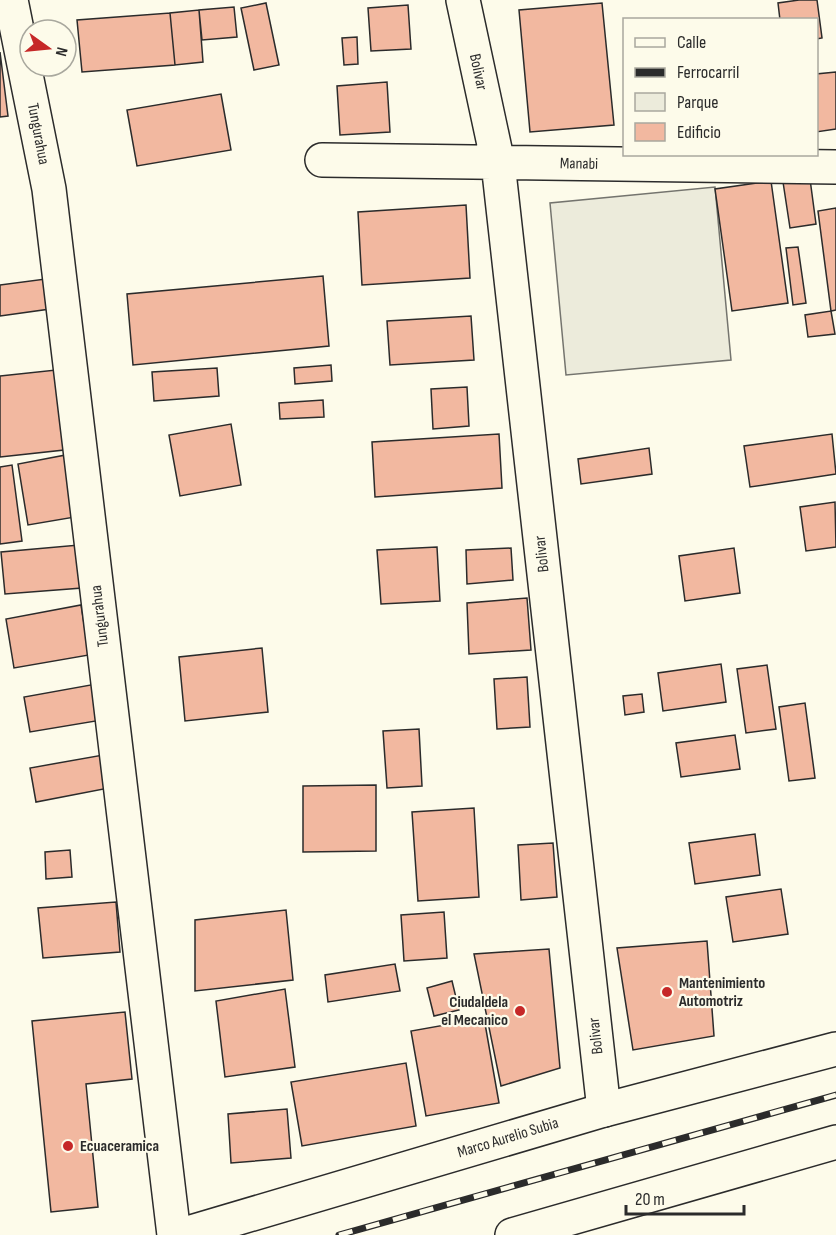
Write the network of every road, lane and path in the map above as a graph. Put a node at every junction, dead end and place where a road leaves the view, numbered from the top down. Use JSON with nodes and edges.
{"nodes":[{"id":1,"x":11,"y":0,"type":"edge"},
{"id":2,"x":463,"y":0,"type":"edge"},
{"id":3,"x":322,"y":160,"type":"dead end"},
{"id":4,"x":498,"y":163,"type":"junction"},
{"id":5,"x":836,"y":167,"type":"edge"},
{"id":6,"x":836,"y":1049,"type":"edge"},
{"id":7,"x":604,"y":1110,"type":"junction"},
{"id":8,"x":836,"y":1142,"type":"edge"},
{"id":9,"x":174,"y":1235,"type":"edge"},
{"id":10,"x":181,"y":1235,"type":"edge"},
{"id":11,"x":512,"y":1235,"type":"edge"}],
"edges":[{"from":1,"to":9,"type":"street","name":"Tungurahua"},
{"from":2,"to":4,"type":"street","name":"Bolivar"},
{"from":3,"to":4,"type":"street","name":"Manabi"},
{"from":4,"to":5,"type":"street","name":"Manabi"},
{"from":4,"to":7,"type":"street","name":"Bolivar"},
{"from":6,"to":7,"type":"street","name":"Marco Aurelio Subia"},
{"from":7,"to":10,"type":"street","name":"Marco Aurelio Subia"},
{"from":8,"to":11,"type":"street"}]}
